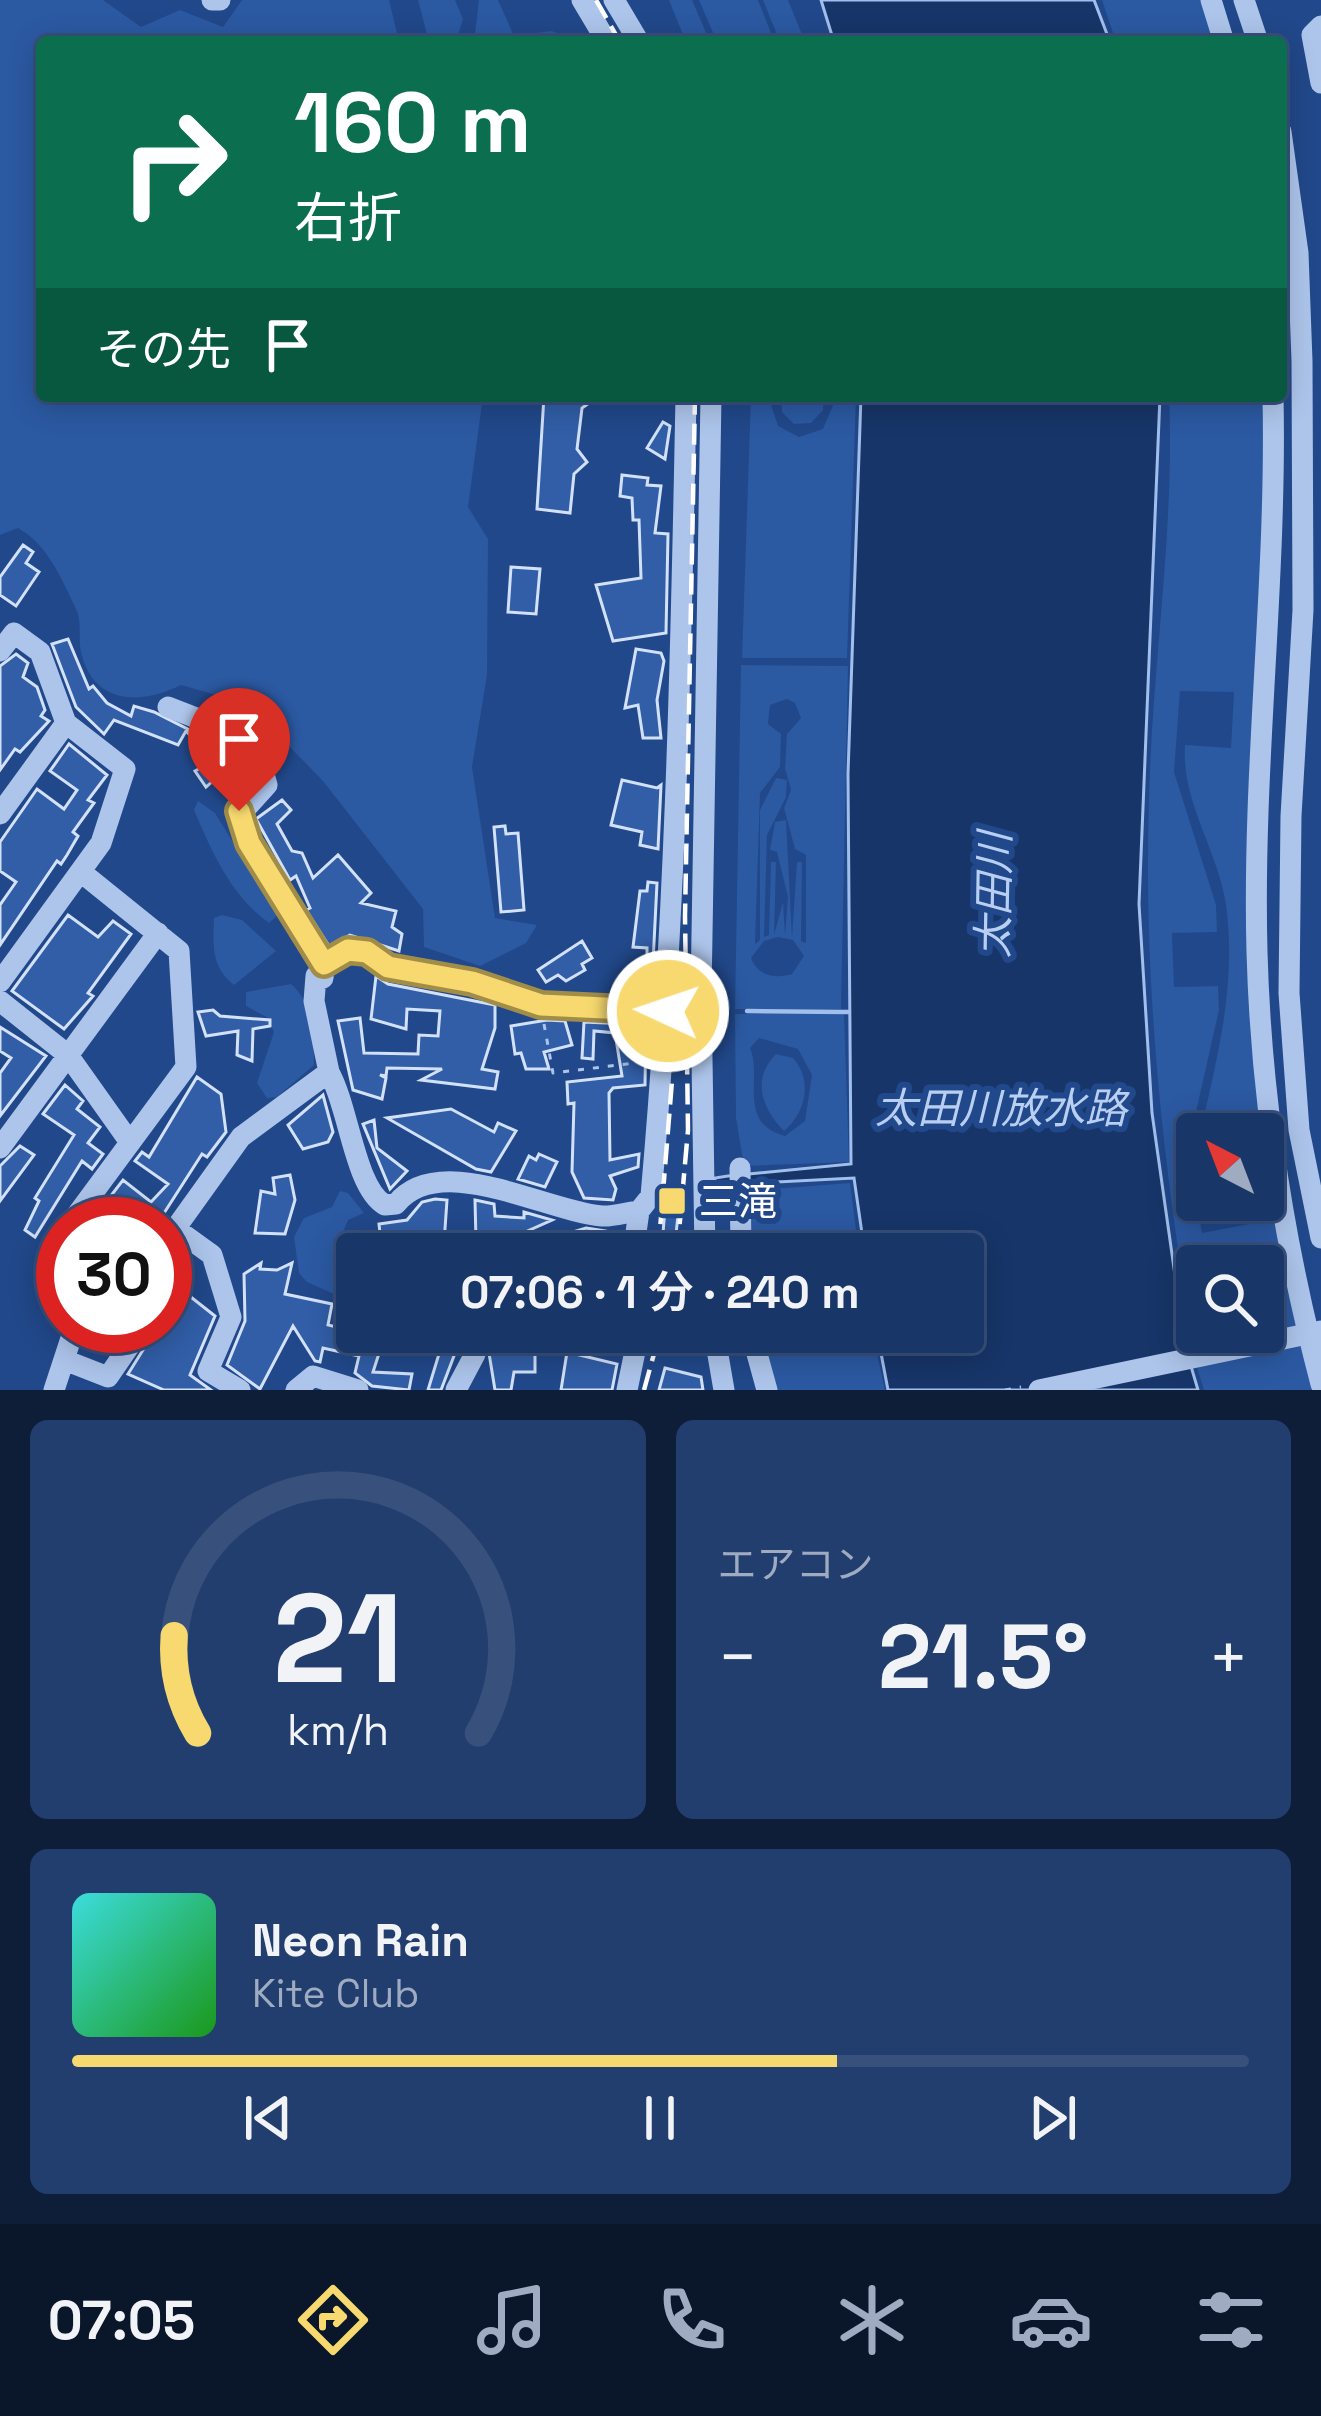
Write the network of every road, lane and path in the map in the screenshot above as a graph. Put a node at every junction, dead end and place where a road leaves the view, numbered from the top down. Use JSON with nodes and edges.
{"nodes":[{"id":1,"x":582,"y":0,"type":"edge"},
{"id":2,"x":614,"y":0,"type":"edge"},
{"id":3,"x":1211,"y":0,"type":"edge"},
{"id":4,"x":1244,"y":0,"type":"edge"},
{"id":5,"x":1316,"y":31,"type":"edge"},
{"id":6,"x":603,"y":36,"type":"edge"},
{"id":7,"x":635,"y":36,"type":"edge"},
{"id":8,"x":1222,"y":36,"type":"edge"},
{"id":9,"x":1256,"y":36,"type":"edge"},
{"id":10,"x":1321,"y":83,"type":"edge"},
{"id":11,"x":1287,"y":175,"type":"edge"},
{"id":12,"x":686,"y":402,"type":"edge"},
{"id":13,"x":711,"y":402,"type":"edge"},
{"id":14,"x":1273,"y":402,"type":"edge"},
{"id":15,"x":0,"y":651,"type":"edge"},
{"id":16,"x":168,"y":707,"type":"dead end"},
{"id":17,"x":66,"y":723,"type":"junction"},
{"id":18,"x":0,"y":814,"type":"edge"},
{"id":19,"x":81,"y":872,"type":"junction"},
{"id":20,"x":158,"y":933,"type":"junction"},
{"id":21,"x":324,"y":964,"type":"junction"},
{"id":22,"x":0,"y":982,"type":"edge"},
{"id":23,"x":0,"y":1001,"type":"edge"},
{"id":24,"x":541,"y":1005,"type":"junction"},
{"id":25,"x":668,"y":1011,"type":"junction"},
{"id":26,"x":68,"y":1054,"type":"junction"},
{"id":27,"x":663,"y":1059,"type":"junction"},
{"id":28,"x":334,"y":1065,"type":"junction"},
{"id":29,"x":129,"y":1141,"type":"junction"},
{"id":30,"x":0,"y":1148,"type":"edge"},
{"id":31,"x":741,"y":1178,"type":"dead end"},
{"id":32,"x":89,"y":1197,"type":"edge"},
{"id":33,"x":192,"y":1205,"type":"edge"},
{"id":34,"x":639,"y":1211,"type":"junction"},
{"id":35,"x":636,"y":1233,"type":"edge"},
{"id":36,"x":705,"y":1233,"type":"edge"},
{"id":37,"x":741,"y":1233,"type":"edge"},
{"id":38,"x":1321,"y":1238,"type":"edge"},
{"id":39,"x":192,"y":1246,"type":"edge"},
{"id":40,"x":1321,"y":1331,"type":"edge"},
{"id":41,"x":69,"y":1353,"type":"edge"},
{"id":42,"x":124,"y":1353,"type":"edge"},
{"id":43,"x":635,"y":1353,"type":"edge"},
{"id":44,"x":704,"y":1353,"type":"edge"},
{"id":45,"x":717,"y":1353,"type":"edge"},
{"id":46,"x":757,"y":1353,"type":"edge"},
{"id":47,"x":476,"y":1354,"type":"dead end"},
{"id":48,"x":67,"y":1361,"type":"junction"},
{"id":49,"x":1321,"y":1384,"type":"edge"},
{"id":50,"x":54,"y":1390,"type":"edge"},
{"id":51,"x":240,"y":1390,"type":"edge"},
{"id":52,"x":296,"y":1390,"type":"edge"},
{"id":53,"x":358,"y":1390,"type":"edge"},
{"id":54,"x":456,"y":1390,"type":"edge"},
{"id":55,"x":627,"y":1390,"type":"edge"},
{"id":56,"x":710,"y":1390,"type":"edge"},
{"id":57,"x":724,"y":1390,"type":"edge"},
{"id":58,"x":767,"y":1390,"type":"edge"},
{"id":59,"x":1039,"y":1390,"type":"edge"}],
"edges":[{"from":1,"to":6,"type":"street"},
{"from":2,"to":7,"type":"street"},
{"from":3,"to":8,"type":"street"},
{"from":4,"to":9,"type":"street"},
{"from":5,"to":10,"type":"street"},
{"from":11,"to":38,"type":"street"},
{"from":12,"to":25,"type":"street"},
{"from":13,"to":36,"type":"street"},
{"from":14,"to":49,"type":"street"},
{"from":15,"to":17,"type":"street"},
{"from":16,"to":21,"type":"street"},
{"from":17,"to":18,"type":"street"},
{"from":17,"to":19,"type":"street"},
{"from":19,"to":20,"type":"street"},
{"from":19,"to":22,"type":"street"},
{"from":20,"to":26,"type":"street"},
{"from":20,"to":29,"type":"street"},
{"from":21,"to":24,"type":"street"},
{"from":21,"to":28,"type":"street"},
{"from":23,"to":26,"type":"street"},
{"from":24,"to":25,"type":"street"},
{"from":24,"to":27,"type":"path"},
{"from":25,"to":27,"type":"street"},
{"from":26,"to":29,"type":"street"},
{"from":26,"to":30,"type":"street"},
{"from":27,"to":34,"type":"street"},
{"from":28,"to":33,"type":"street"},
{"from":28,"to":34,"type":"street"},
{"from":29,"to":32,"type":"street"},
{"from":31,"to":37,"type":"street"},
{"from":34,"to":35,"type":"street"},
{"from":39,"to":51,"type":"street"},
{"from":40,"to":59,"type":"street","bridge":true},
{"from":41,"to":48,"type":"street"},
{"from":42,"to":48,"type":"street"},
{"from":43,"to":55,"type":"street"},
{"from":44,"to":56,"type":"street"},
{"from":45,"to":57,"type":"street"},
{"from":46,"to":58,"type":"street"},
{"from":47,"to":54,"type":"street"},
{"from":48,"to":50,"type":"street"},
{"from":52,"to":53,"type":"street"}]}
